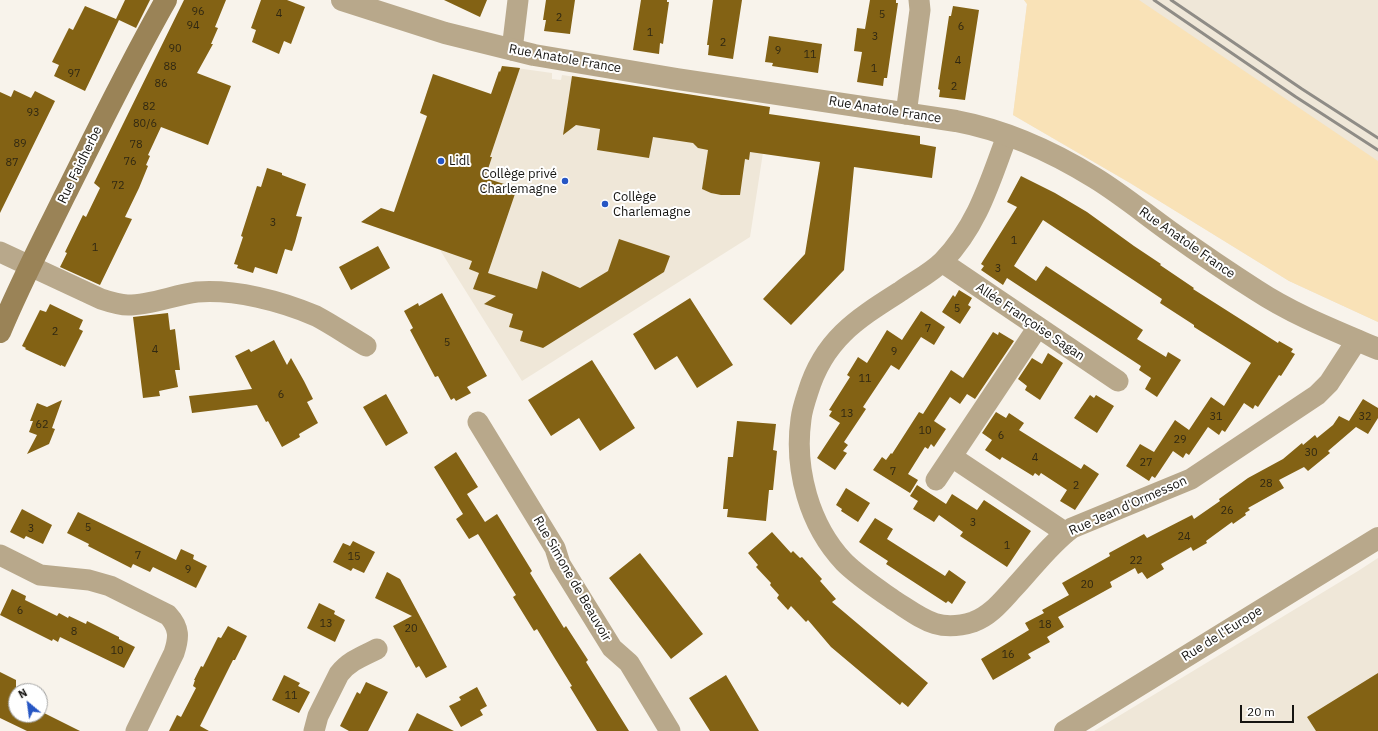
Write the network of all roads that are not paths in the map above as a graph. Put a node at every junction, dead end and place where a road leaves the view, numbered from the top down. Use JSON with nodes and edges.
{"nodes":[{"id":1,"x":166,"y":0,"type":"edge"},
{"id":2,"x":342,"y":0,"type":"edge"},
{"id":3,"x":518,"y":0,"type":"edge"},
{"id":4,"x":919,"y":0,"type":"edge"},
{"id":5,"x":512,"y":50,"type":"junction"},
{"id":6,"x":906,"y":114,"type":"junction"},
{"id":7,"x":1007,"y":136,"type":"junction"},
{"id":8,"x":0,"y":252,"type":"edge"},
{"id":9,"x":942,"y":262,"type":"junction"},
{"id":10,"x":30,"y":266,"type":"junction"},
{"id":11,"x":1038,"y":327,"type":"junction"},
{"id":12,"x":0,"y":332,"type":"edge"},
{"id":13,"x":1357,"y":340,"type":"junction"},
{"id":14,"x":366,"y":346,"type":"dead end"},
{"id":15,"x":1378,"y":349,"type":"edge"},
{"id":16,"x":1118,"y":381,"type":"dead end"},
{"id":17,"x":478,"y":422,"type":"dead end"},
{"id":18,"x":952,"y":457,"type":"junction"},
{"id":19,"x":936,"y":480,"type":"dead end"},
{"id":20,"x":1066,"y":533,"type":"junction"},
{"id":21,"x":1378,"y":538,"type":"edge"},
{"id":22,"x":0,"y":555,"type":"edge"},
{"id":23,"x":377,"y":649,"type":"dead end"},
{"id":24,"x":136,"y":731,"type":"edge"},
{"id":25,"x":314,"y":731,"type":"edge"},
{"id":26,"x":670,"y":731,"type":"edge"},
{"id":27,"x":1065,"y":731,"type":"edge"}],
"edges":[{"from":1,"to":10,"type":"main road","name":"Rue Faidherbe"},
{"from":2,"to":5,"type":"street","name":"Rue Anatole France"},
{"from":3,"to":5,"type":"street"},
{"from":4,"to":6,"type":"street"},
{"from":5,"to":6,"type":"street","name":"Rue Anatole France"},
{"from":6,"to":7,"type":"street","name":"Rue Anatole France"},
{"from":7,"to":9,"type":"street","name":"Rue Jean d'Ormesson"},
{"from":7,"to":13,"type":"street","name":"Rue Anatole France"},
{"from":8,"to":10,"type":"street"},
{"from":9,"to":11,"type":"street","name":"Allée Françoise Sagan"},
{"from":9,"to":20,"type":"street","name":"Rue Jean d'Ormesson"},
{"from":10,"to":12,"type":"main road","name":"Rue Faidherbe"},
{"from":10,"to":14,"type":"street"},
{"from":11,"to":16,"type":"street","name":"Allée Françoise Sagan"},
{"from":11,"to":18,"type":"street"},
{"from":13,"to":15,"type":"street","name":"Rue Anatole France"},
{"from":13,"to":20,"type":"street","name":"Rue Jean d'Ormesson"},
{"from":17,"to":26,"type":"street","name":"Rue Simone de Beauvoir"},
{"from":18,"to":19,"type":"street"},
{"from":18,"to":20,"type":"street"},
{"from":21,"to":27,"type":"street","name":"Rue de l'Europe"},
{"from":22,"to":24,"type":"street"},
{"from":23,"to":25,"type":"street"}]}
